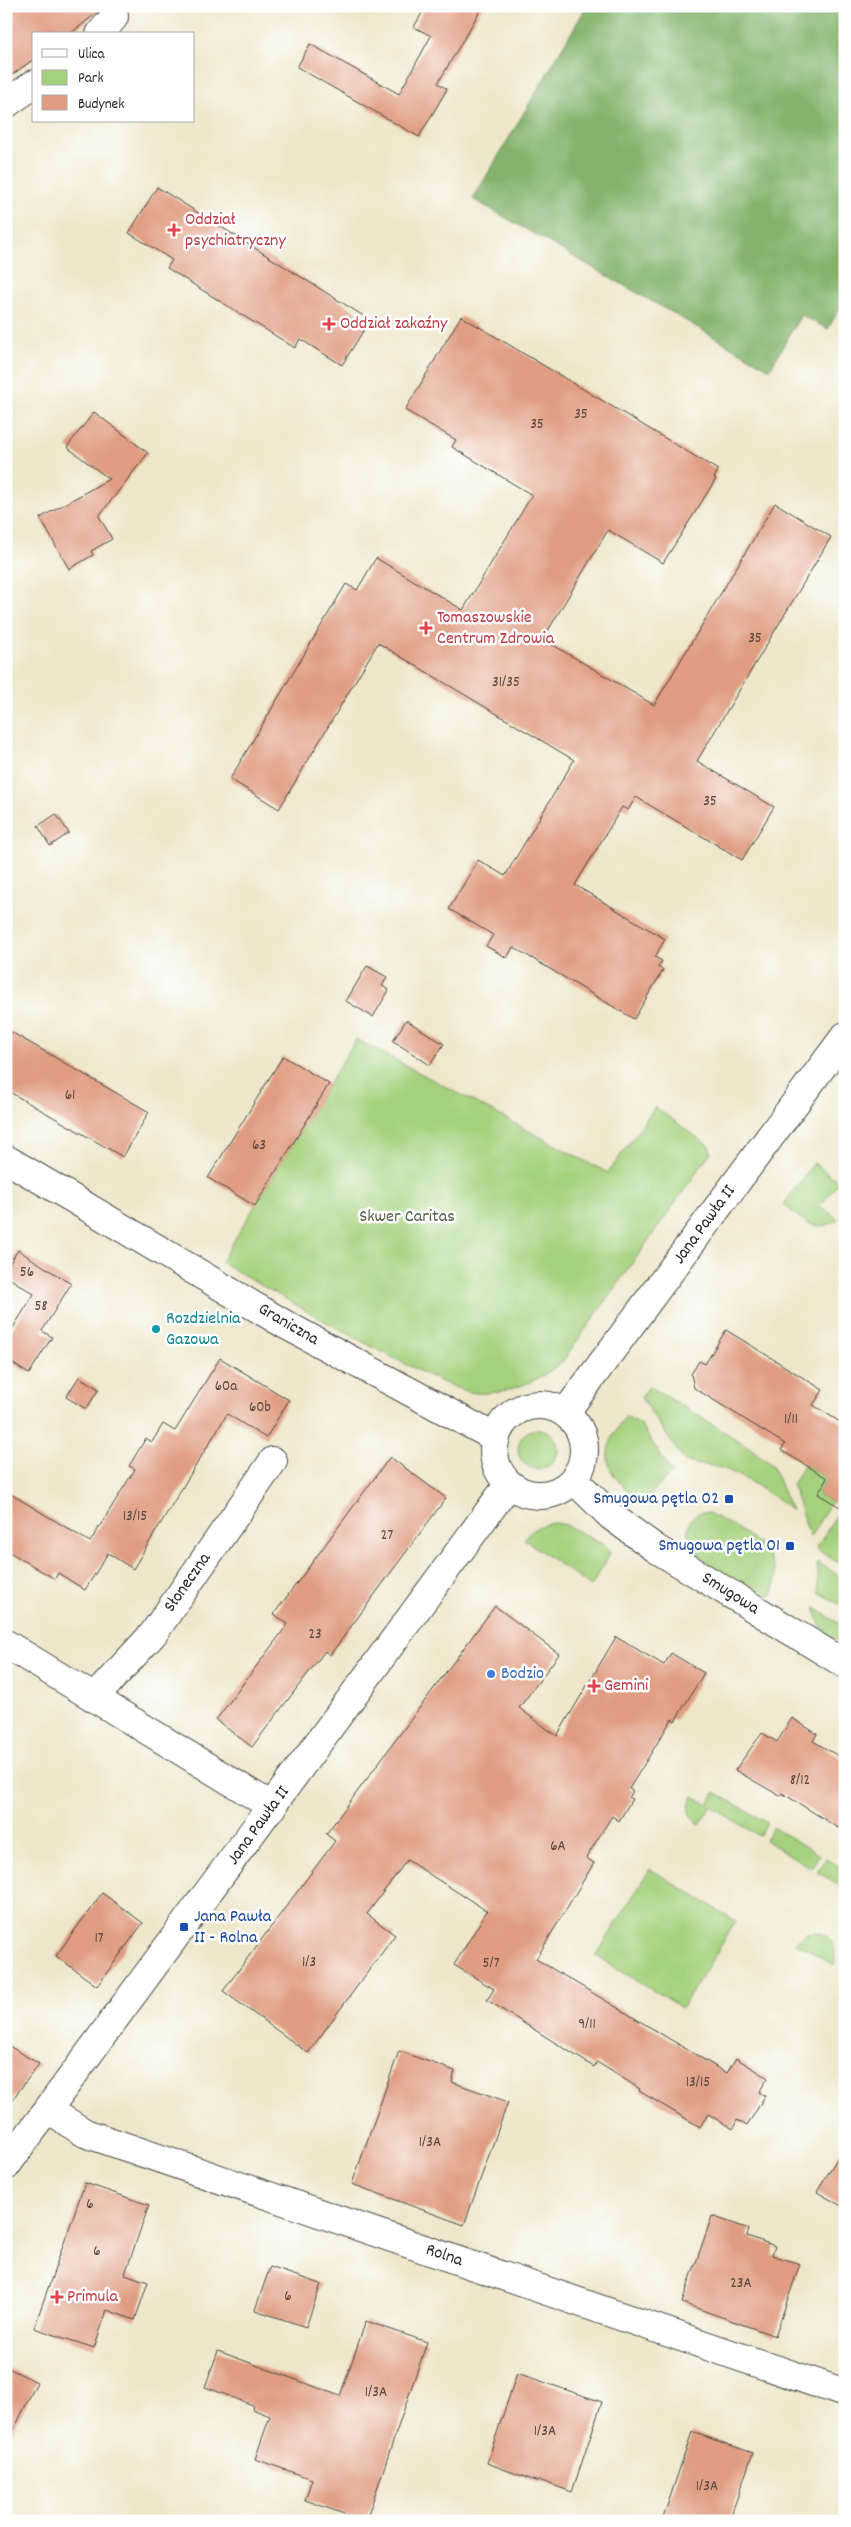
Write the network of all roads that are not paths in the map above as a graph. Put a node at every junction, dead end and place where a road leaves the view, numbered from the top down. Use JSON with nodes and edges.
{"nodes":[{"id":1,"x":113,"y":6,"type":"edge"},
{"id":2,"x":102,"y":32,"type":"edge"},
{"id":3,"x":32,"y":85,"type":"edge"},
{"id":4,"x":6,"y":104,"type":"edge"},
{"id":5,"x":845,"y":1036,"type":"edge"},
{"id":6,"x":6,"y":1160,"type":"edge"},
{"id":7,"x":565,"y":1413,"type":"junction"},
{"id":8,"x":496,"y":1438,"type":"junction"},
{"id":9,"x":273,"y":1461,"type":"dead end"},
{"id":10,"x":574,"y":1480,"type":"junction"},
{"id":11,"x":509,"y":1484,"type":"junction"},
{"id":12,"x":6,"y":1644,"type":"edge"},
{"id":13,"x":845,"y":1664,"type":"edge"},
{"id":14,"x":94,"y":1698,"type":"junction"},
{"id":15,"x":273,"y":1807,"type":"junction"},
{"id":16,"x":48,"y":2110,"type":"junction"},
{"id":17,"x":6,"y":2166,"type":"edge"},
{"id":18,"x":845,"y":2393,"type":"edge"}],
"edges":[{"from":1,"to":2,"type":"street"},
{"from":3,"to":4,"type":"street"},
{"from":5,"to":7,"type":"street","name":"Jana Pawła II"},
{"from":6,"to":8,"type":"street","name":"Graniczna"},
{"from":7,"to":8,"type":"street"},
{"from":7,"to":10,"type":"street"},
{"from":8,"to":11,"type":"street"},
{"from":9,"to":14,"type":"street","name":"Słoneczna"},
{"from":10,"to":11,"type":"street"},
{"from":10,"to":13,"type":"street","name":"Smugowa"},
{"from":11,"to":15,"type":"street","name":"Jana Pawła II"},
{"from":12,"to":14,"type":"street"},
{"from":14,"to":15,"type":"street"},
{"from":15,"to":16,"type":"street","name":"Jana Pawła II"},
{"from":16,"to":17,"type":"street","name":"Jana Pawła II"},
{"from":16,"to":18,"type":"street","name":"Rolna"}]}
